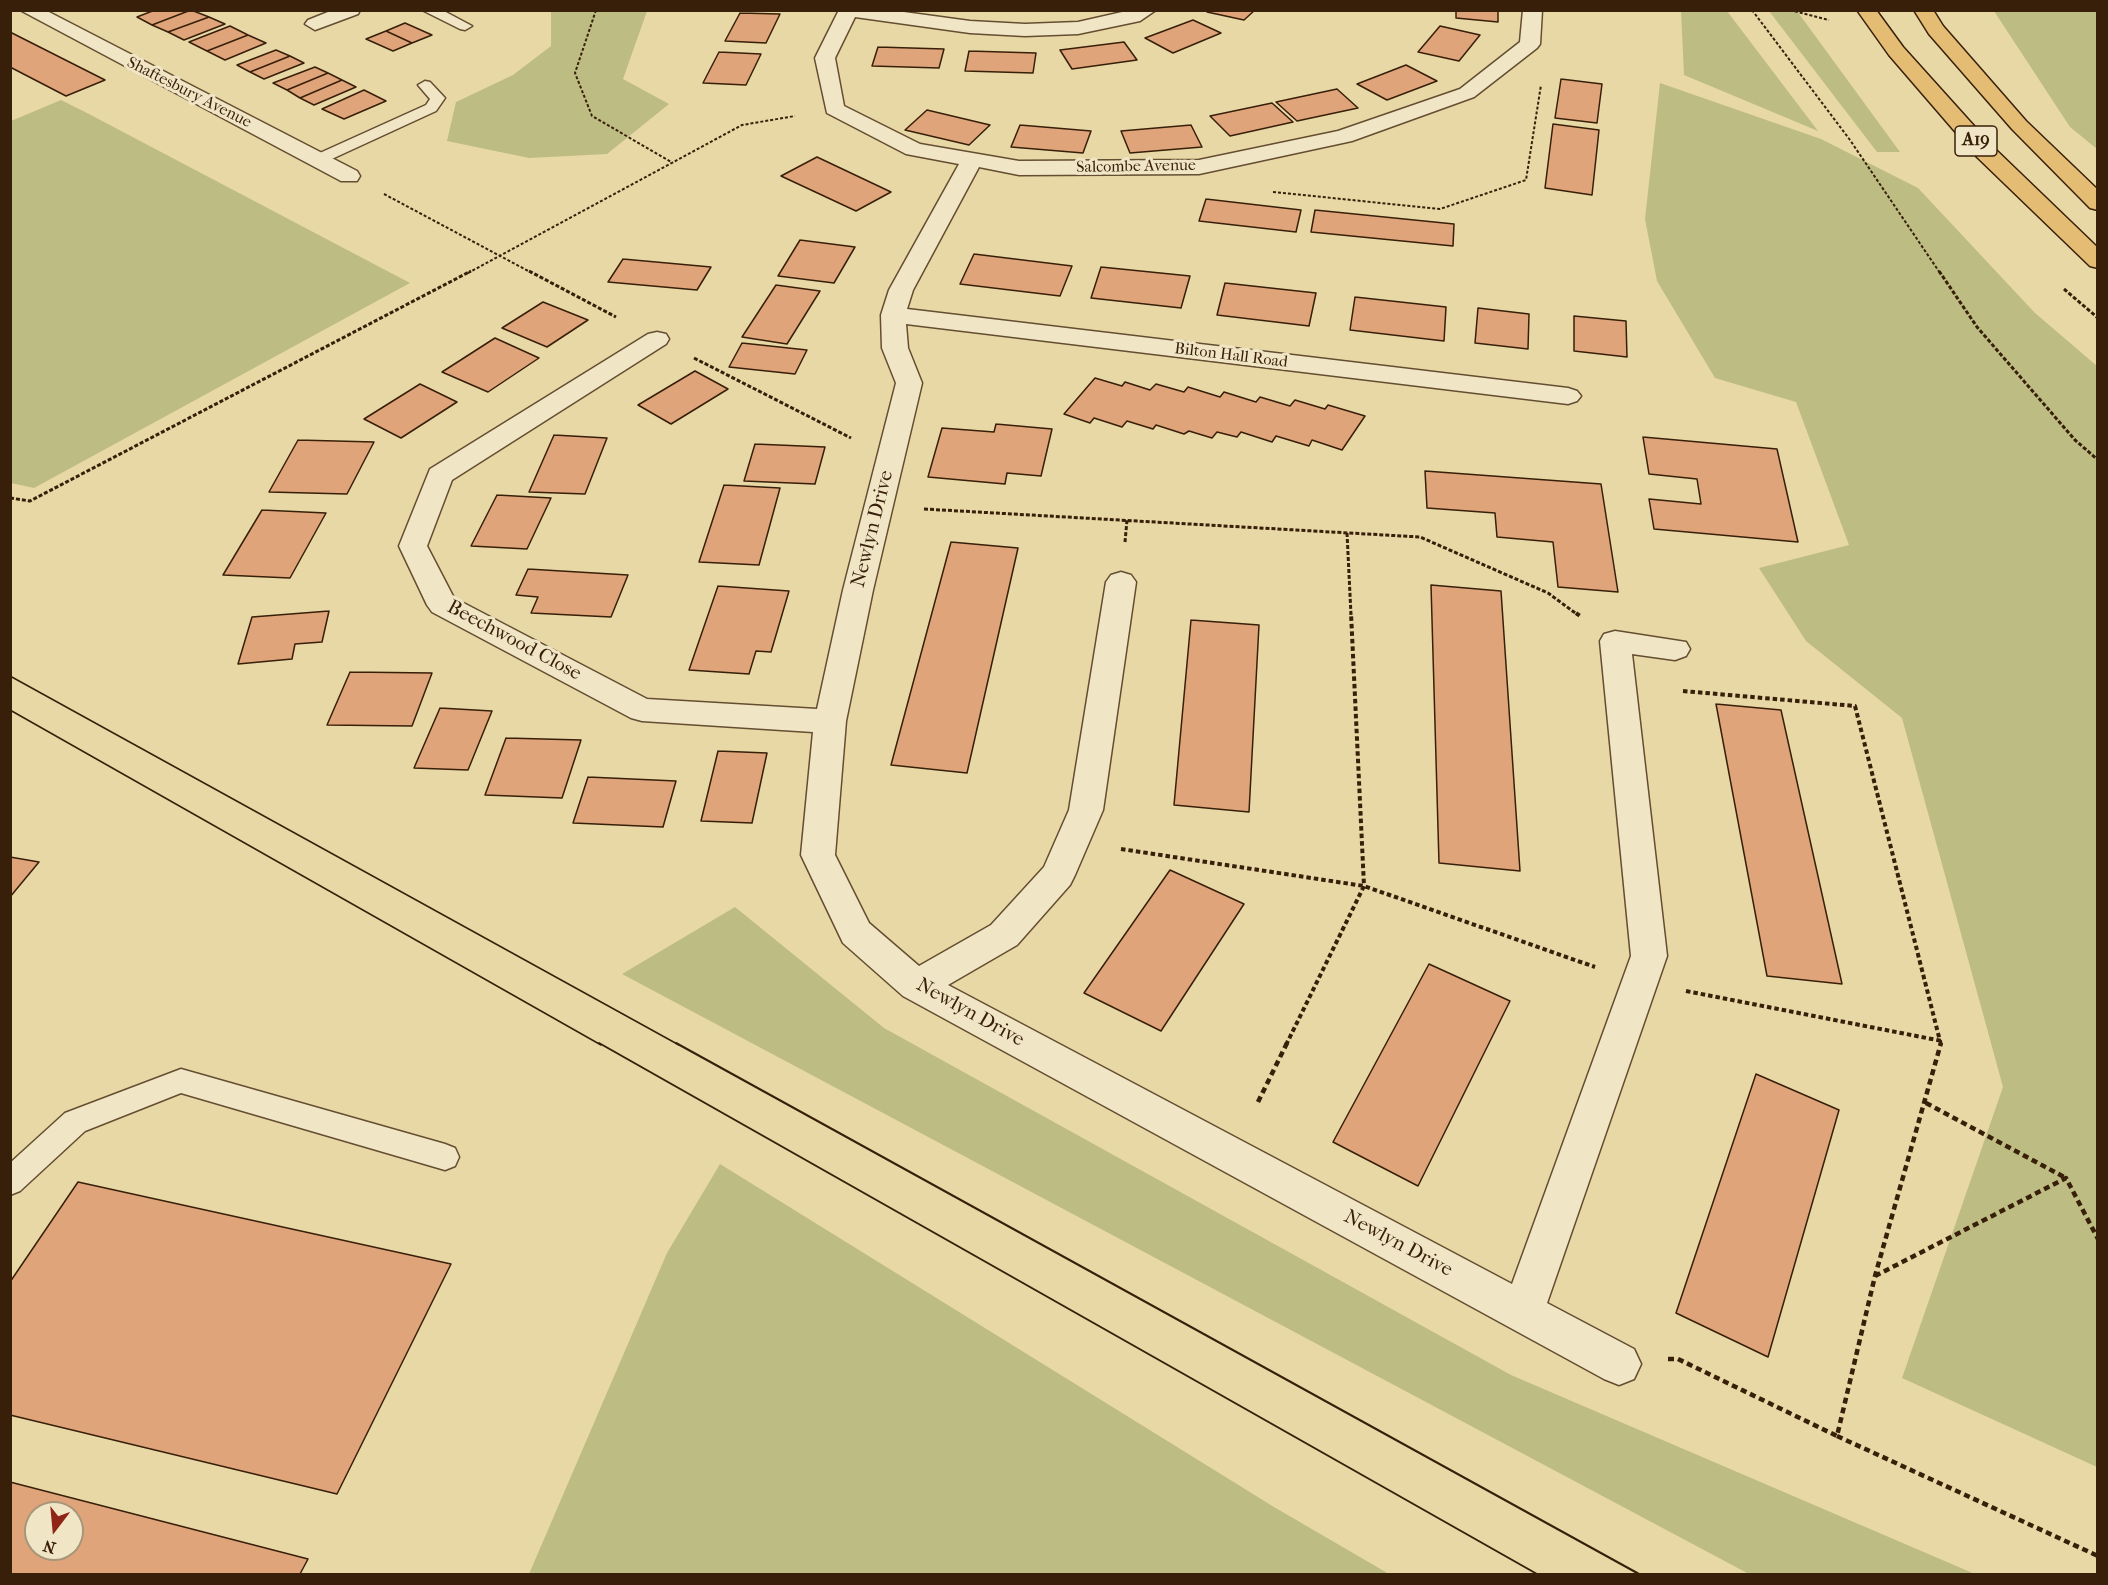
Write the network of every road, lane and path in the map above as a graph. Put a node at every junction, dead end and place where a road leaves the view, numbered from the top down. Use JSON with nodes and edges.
{"nodes":[{"id":1,"x":29,"y":10,"type":"edge"},
{"id":2,"x":351,"y":10,"type":"edge"},
{"id":3,"x":429,"y":10,"type":"edge"},
{"id":4,"x":596,"y":10,"type":"edge"},
{"id":5,"x":1147,"y":10,"type":"edge"},
{"id":6,"x":1533,"y":10,"type":"edge"},
{"id":7,"x":1752,"y":10,"type":"edge"},
{"id":8,"x":1790,"y":10,"type":"edge"},
{"id":9,"x":1866,"y":10,"type":"edge"},
{"id":10,"x":1923,"y":10,"type":"edge"},
{"id":11,"x":849,"y":11,"type":"edge"},
{"id":12,"x":1829,"y":20,"type":"dead end"},
{"id":13,"x":315,"y":24,"type":"dead end"},
{"id":14,"x":465,"y":26,"type":"dead end"},
{"id":15,"x":1515,"y":55,"type":"junction"},
{"id":16,"x":425,"y":86,"type":"dead end"},
{"id":17,"x":834,"y":109,"type":"junction"},
{"id":18,"x":317,"y":160,"type":"junction"},
{"id":19,"x":972,"y":160,"type":"junction"},
{"id":20,"x":673,"y":163,"type":"junction"},
{"id":21,"x":349,"y":176,"type":"dead end"},
{"id":22,"x":1265,"y":191,"type":"dead end"},
{"id":23,"x":2097,"y":203,"type":"edge"},
{"id":24,"x":2097,"y":261,"type":"edge"},
{"id":25,"x":893,"y":315,"type":"junction"},
{"id":26,"x":657,"y":339,"type":"dead end"},
{"id":27,"x":1568,"y":396,"type":"dead end"},
{"id":28,"x":2097,"y":460,"type":"edge"},
{"id":29,"x":10,"y":498,"type":"edge"},
{"id":30,"x":879,"y":507,"type":"junction"},
{"id":31,"x":1347,"y":533,"type":"junction"},
{"id":32,"x":1121,"y":582,"type":"dead end"},
{"id":33,"x":1615,"y":641,"type":"junction"},
{"id":34,"x":1675,"y":649,"type":"dead end"},
{"id":35,"x":1620,"y":686,"type":"junction"},
{"id":36,"x":830,"y":721,"type":"junction"},
{"id":37,"x":1073,"y":841,"type":"junction"},
{"id":38,"x":1364,"y":886,"type":"junction"},
{"id":39,"x":1640,"y":982,"type":"junction"},
{"id":40,"x":916,"y":985,"type":"junction"},
{"id":41,"x":1942,"y":1041,"type":"junction"},
{"id":42,"x":1258,"y":1102,"type":"dead end"},
{"id":43,"x":1926,"y":1103,"type":"junction"},
{"id":44,"x":445,"y":1157,"type":"dead end"},
{"id":45,"x":2066,"y":1178,"type":"junction"},
{"id":46,"x":10,"y":1182,"type":"edge"},
{"id":47,"x":2097,"y":1239,"type":"edge"},
{"id":48,"x":1875,"y":1276,"type":"junction"},
{"id":49,"x":1523,"y":1312,"type":"junction"},
{"id":50,"x":1619,"y":1364,"type":"joint"},
{"id":51,"x":1837,"y":1437,"type":"junction"},
{"id":52,"x":2097,"y":1556,"type":"edge"}],
"edges":[{"from":1,"to":18,"type":"street","name":"Shaftesbury Avenue"},
{"from":2,"to":13,"type":"street"},
{"from":3,"to":14,"type":"lane"},
{"from":4,"to":20,"type":"path"},
{"from":5,"to":11,"type":"street"},
{"from":6,"to":15,"type":"street","name":"Salcombe Avenue"},
{"from":7,"to":28,"type":"path"},
{"from":8,"to":12,"type":"path"},
{"from":9,"to":24,"type":"highway","number":"A19"},
{"from":10,"to":23,"type":"highway","number":"A19"},
{"from":11,"to":17,"type":"street"},
{"from":15,"to":19,"type":"street","name":"Salcombe Avenue"},
{"from":15,"to":22,"type":"path"},
{"from":16,"to":18,"type":"lane"},
{"from":17,"to":19,"type":"street","name":"Salcombe Avenue"},
{"from":17,"to":20,"type":"path"},
{"from":18,"to":21,"type":"street","name":"Shaftesbury Avenue"},
{"from":19,"to":25,"type":"street","name":"Newlyn Drive"},
{"from":20,"to":29,"type":"path"},
{"from":25,"to":27,"type":"street","name":"Bilton Hall Road"},
{"from":25,"to":30,"type":"street","name":"Newlyn Drive"},
{"from":26,"to":36,"type":"street","name":"Beechwood Close"},
{"from":30,"to":31,"type":"path"},
{"from":30,"to":36,"type":"street","name":"Newlyn Drive"},
{"from":31,"to":33,"type":"path"},
{"from":31,"to":38,"type":"path"},
{"from":32,"to":37,"type":"street"},
{"from":33,"to":34,"type":"street"},
{"from":33,"to":35,"type":"street"},
{"from":35,"to":39,"type":"street"},
{"from":35,"to":41,"type":"path"},
{"from":36,"to":40,"type":"street","name":"Newlyn Drive"},
{"from":37,"to":38,"type":"path"},
{"from":37,"to":40,"type":"street"},
{"from":38,"to":39,"type":"path"},
{"from":38,"to":42,"type":"path"},
{"from":39,"to":41,"type":"path"},
{"from":39,"to":49,"type":"street"},
{"from":40,"to":49,"type":"street","name":"Newlyn Drive"},
{"from":41,"to":43,"type":"path"},
{"from":43,"to":45,"type":"path"},
{"from":43,"to":48,"type":"path"},
{"from":44,"to":46,"type":"lane"},
{"from":45,"to":47,"type":"path"},
{"from":45,"to":48,"type":"path"},
{"from":48,"to":51,"type":"path"},
{"from":49,"to":50,"type":"street","name":"Newlyn Drive"},
{"from":50,"to":51,"type":"path"},
{"from":51,"to":52,"type":"path"}]}
